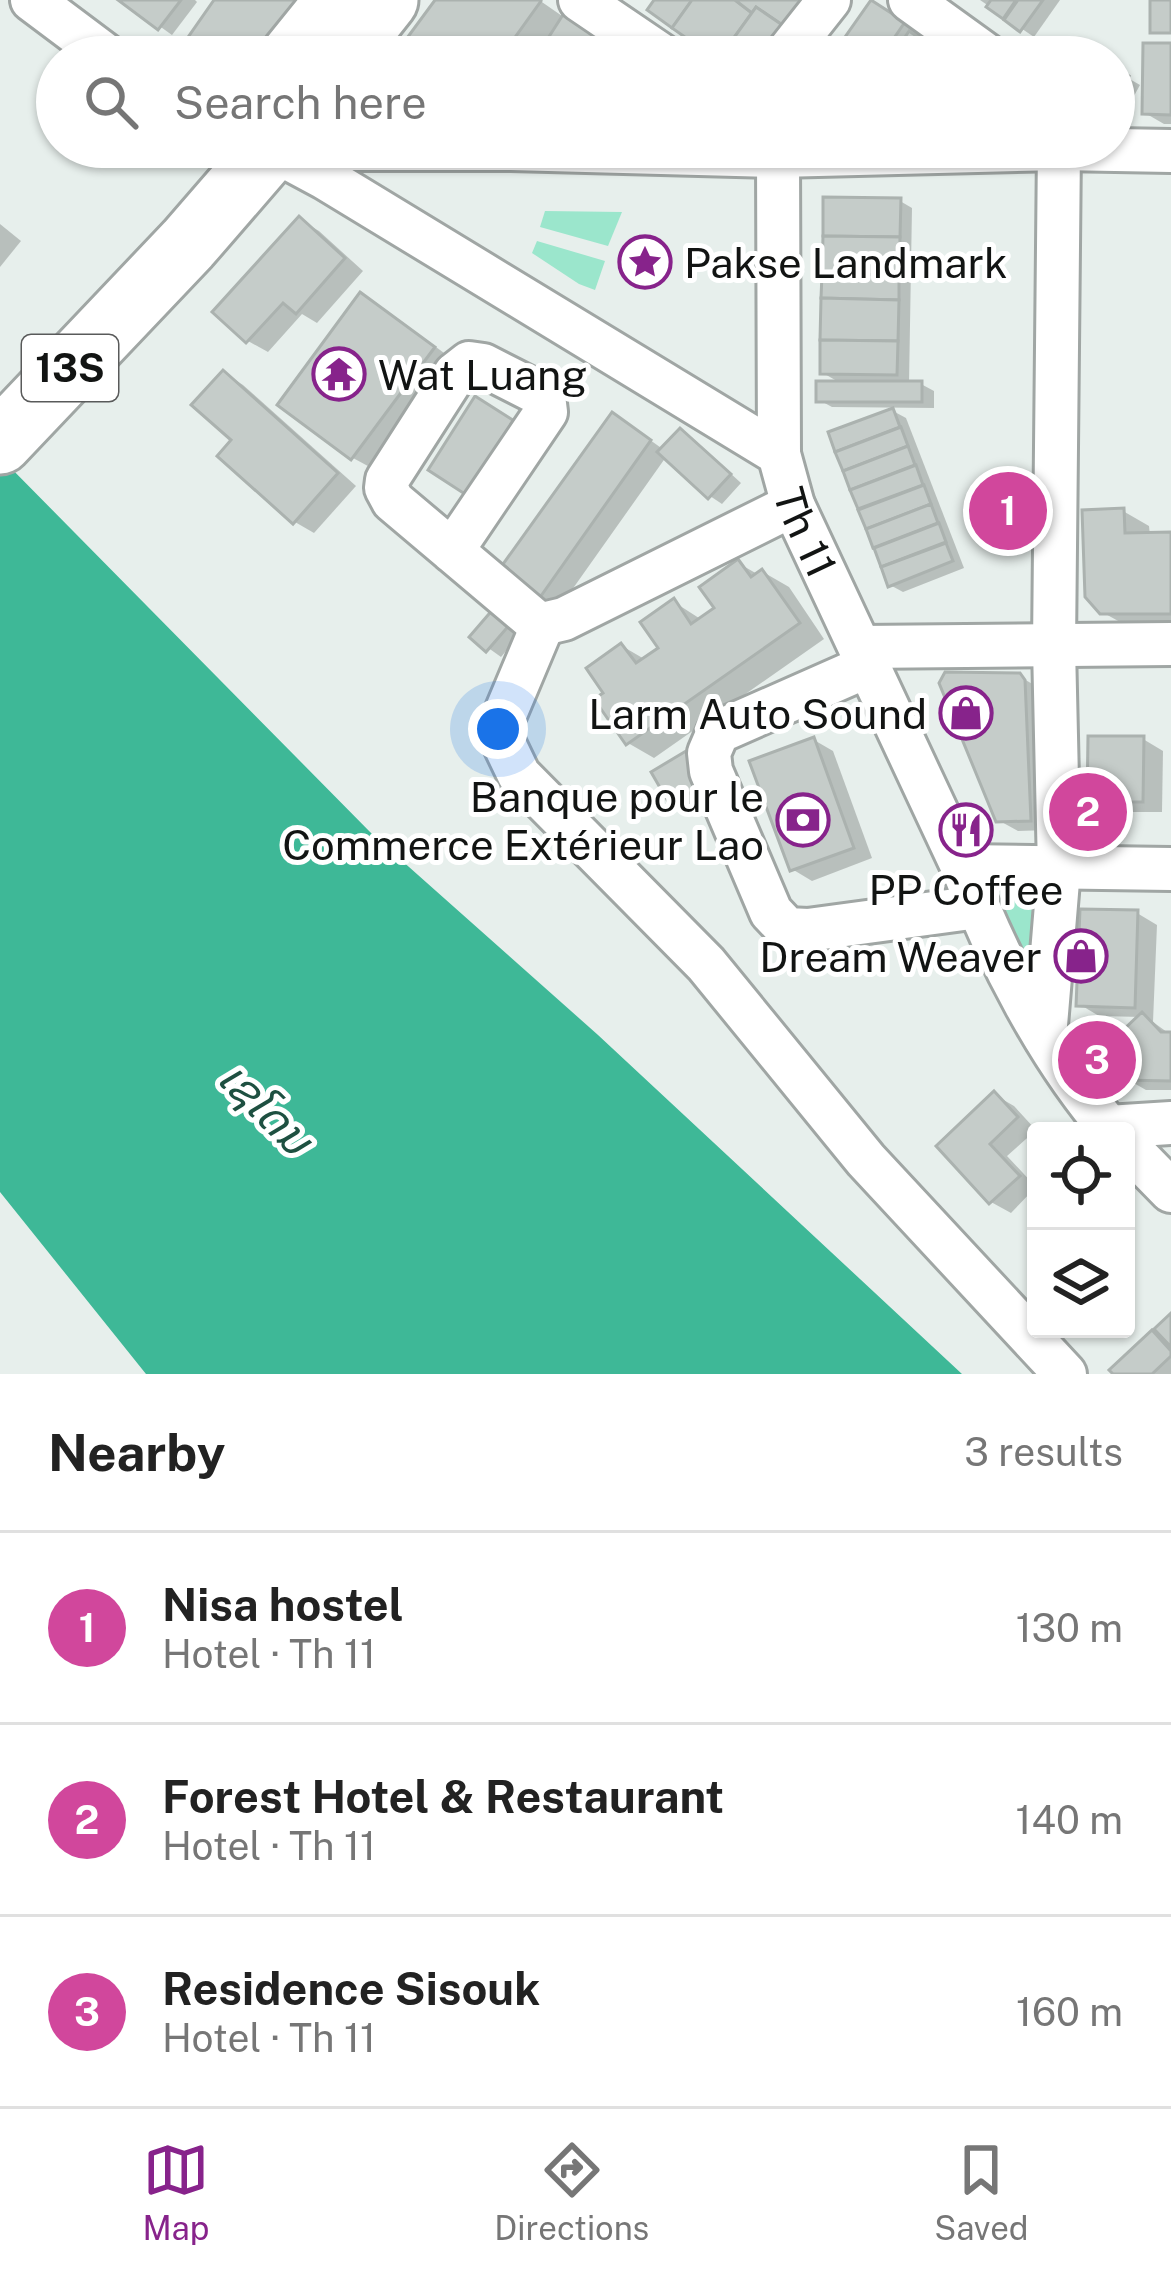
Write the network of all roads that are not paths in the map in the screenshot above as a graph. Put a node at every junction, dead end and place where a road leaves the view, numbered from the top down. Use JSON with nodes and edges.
{"nodes":[{"id":1,"x":32,"y":0,"type":"edge"},
{"id":2,"x":338,"y":0,"type":"edge"},
{"id":3,"x":386,"y":0,"type":"edge"},
{"id":4,"x":580,"y":0,"type":"edge"},
{"id":5,"x":829,"y":0,"type":"edge"},
{"id":6,"x":910,"y":0,"type":"edge"},
{"id":7,"x":80,"y":36,"type":"edge"},
{"id":8,"x":309,"y":36,"type":"edge"},
{"id":9,"x":358,"y":36,"type":"edge"},
{"id":10,"x":633,"y":36,"type":"edge"},
{"id":11,"x":801,"y":36,"type":"edge"},
{"id":12,"x":960,"y":36,"type":"edge"},
{"id":13,"x":1135,"y":150,"type":"edge"},
{"id":14,"x":1171,"y":151,"type":"edge"},
{"id":15,"x":235,"y":168,"type":"edge"},
{"id":16,"x":302,"y":168,"type":"edge"},
{"id":17,"x":775,"y":168,"type":"edge"},
{"id":18,"x":1060,"y":168,"type":"edge"},
{"id":19,"x":126,"y":280,"type":"junction"},
{"id":20,"x":0,"y":387,"type":"edge"},
{"id":21,"x":0,"y":442,"type":"edge"},
{"id":22,"x":779,"y":454,"type":"junction"},
{"id":23,"x":794,"y":505,"type":"junction"},
{"id":24,"x":452,"y":551,"type":"dead end"},
{"id":25,"x":543,"y":624,"type":"junction"},
{"id":26,"x":1171,"y":644,"type":"edge"},
{"id":27,"x":1054,"y":647,"type":"junction"},
{"id":28,"x":866,"y":656,"type":"junction"},
{"id":29,"x":962,"y":866,"type":"junction"},
{"id":30,"x":1171,"y":868,"type":"edge"},
{"id":31,"x":1059,"y":869,"type":"junction"},
{"id":32,"x":978,"y":907,"type":"junction"},
{"id":33,"x":1045,"y":1039,"type":"junction"},
{"id":34,"x":1106,"y":1122,"type":"edge"},
{"id":35,"x":1171,"y":1123,"type":"edge"},
{"id":36,"x":1135,"y":1130,"type":"edge"},
{"id":37,"x":1135,"y":1154,"type":"edge"},
{"id":38,"x":1171,"y":1191,"type":"edge"},
{"id":39,"x":1065,"y":1374,"type":"edge"}],
"edges":[{"from":1,"to":7,"type":"street"},
{"from":2,"to":8,"type":"highway"},
{"from":3,"to":9,"type":"highway"},
{"from":4,"to":10,"type":"street"},
{"from":5,"to":11,"type":"street"},
{"from":6,"to":12,"type":"street"},
{"from":13,"to":14,"type":"street"},
{"from":15,"to":19,"type":"highway","number":"13S"},
{"from":16,"to":22,"type":"street","name":"Th 11"},
{"from":17,"to":22,"type":"street"},
{"from":18,"to":27,"type":"street"},
{"from":19,"to":20,"type":"highway","number":"13S"},
{"from":19,"to":21,"type":"highway","number":"13S"},
{"from":22,"to":23,"type":"street","name":"Th 11"},
{"from":23,"to":25,"type":"street"},
{"from":23,"to":28,"type":"street","name":"Th 11"},
{"from":24,"to":25,"type":"street"},
{"from":25,"to":39,"type":"street"},
{"from":26,"to":27,"type":"street"},
{"from":27,"to":28,"type":"street"},
{"from":27,"to":31,"type":"street"},
{"from":28,"to":29,"type":"street","name":"Th 11"},
{"from":28,"to":32,"type":"street"},
{"from":29,"to":31,"type":"street"},
{"from":29,"to":32,"type":"street","name":"Th 11"},
{"from":30,"to":31,"type":"street"},
{"from":31,"to":33,"type":"street"},
{"from":32,"to":33,"type":"street","name":"Th 11"},
{"from":33,"to":34,"type":"street","name":"Th 11"},
{"from":35,"to":36,"type":"street"},
{"from":37,"to":38,"type":"street","name":"Th 11"}]}
